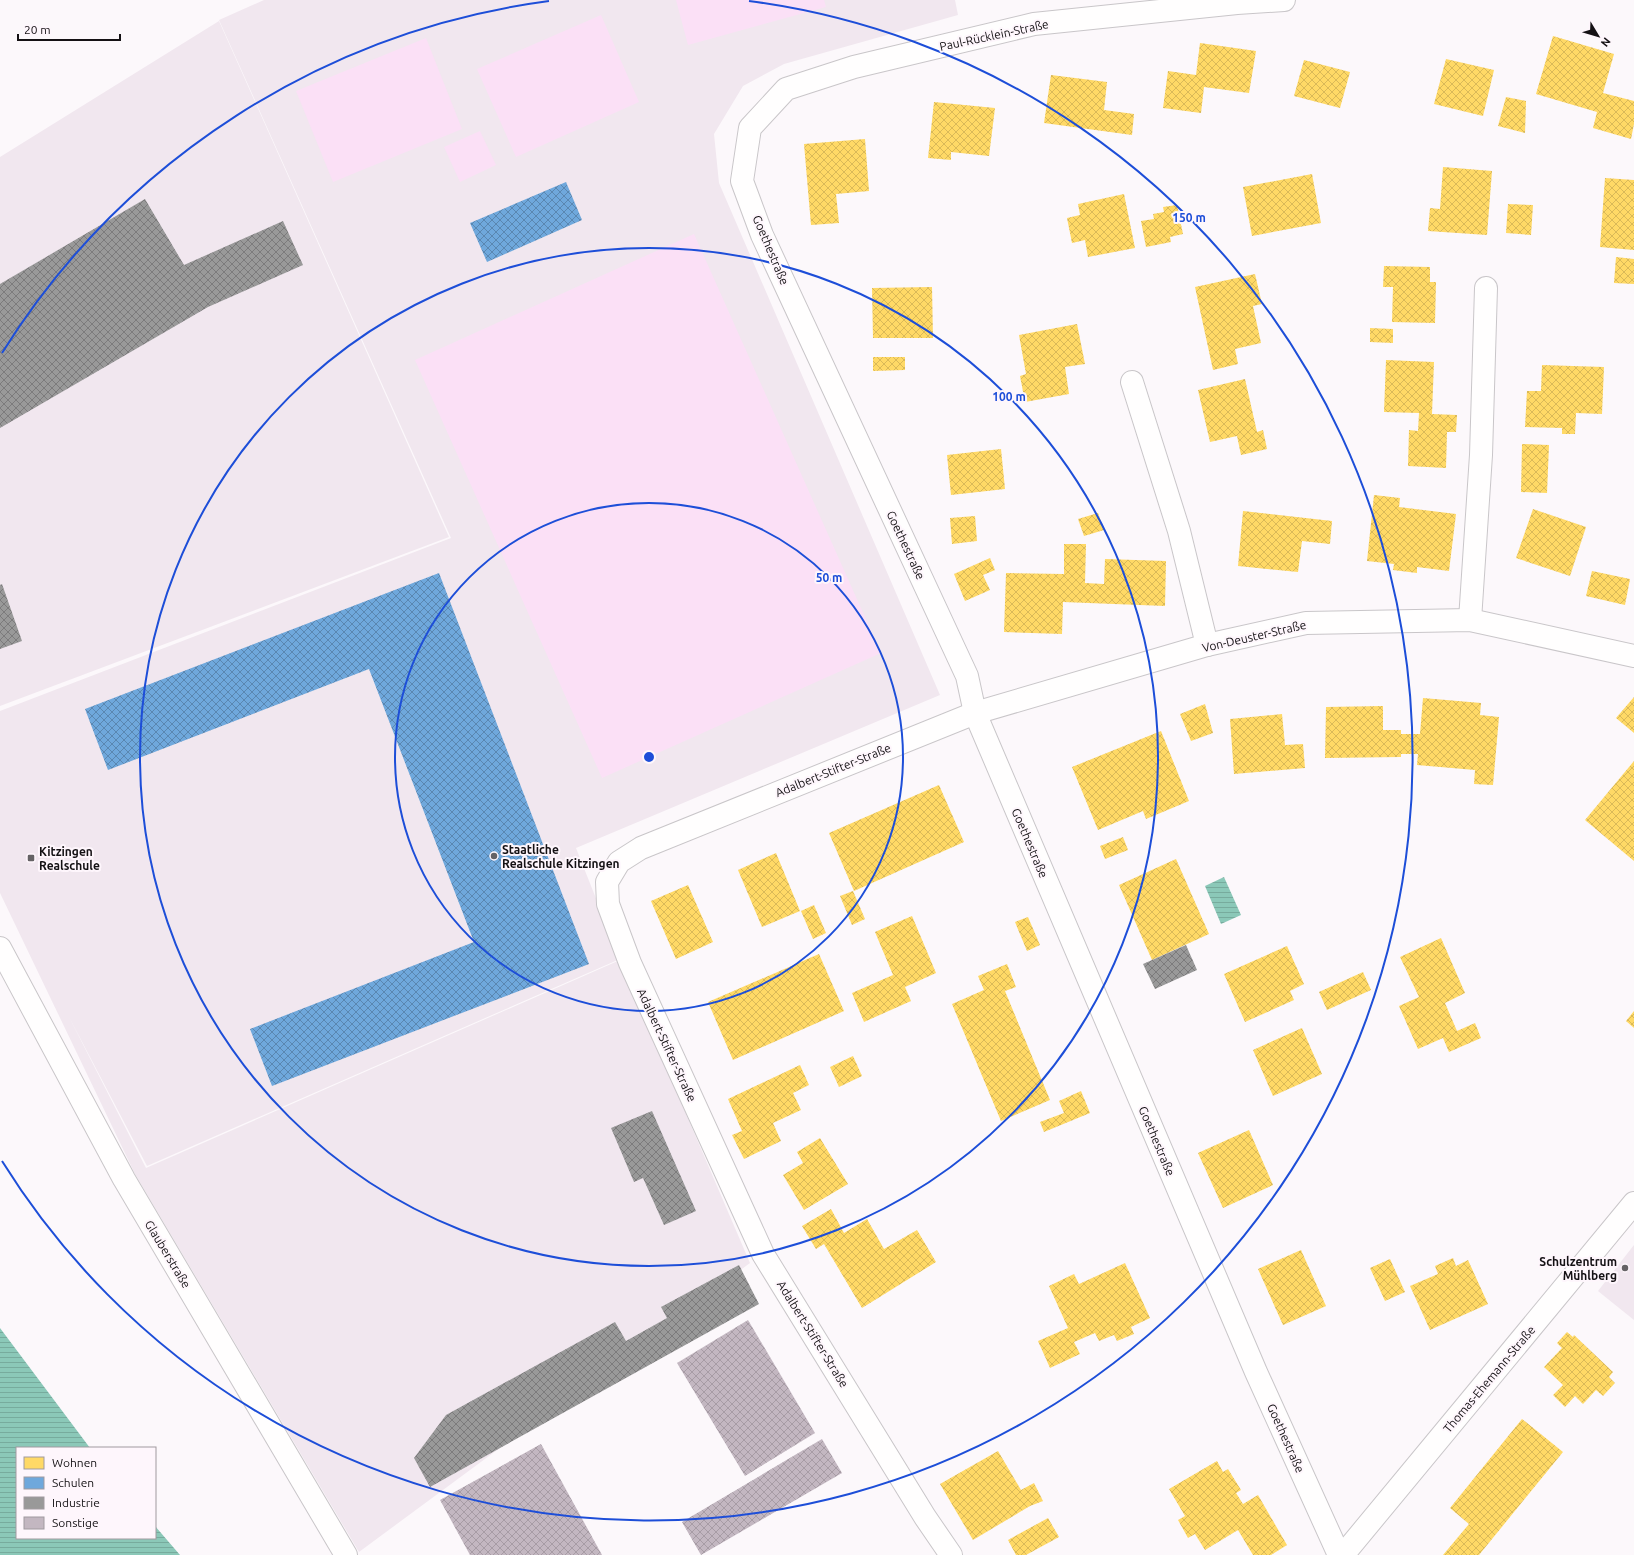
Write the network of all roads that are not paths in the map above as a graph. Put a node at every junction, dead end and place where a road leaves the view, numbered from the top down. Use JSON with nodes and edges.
{"nodes":[{"id":1,"x":1284,"y":0,"type":"edge"},
{"id":2,"x":750,"y":128,"type":"joint"},
{"id":3,"x":1486,"y":288,"type":"dead end"},
{"id":4,"x":1132,"y":382,"type":"dead end"},
{"id":5,"x":1470,"y":620,"type":"junction"},
{"id":6,"x":1207,"y":646,"type":"junction"},
{"id":7,"x":1634,"y":656,"type":"edge"},
{"id":8,"x":975,"y":713,"type":"junction"},
{"id":9,"x":0,"y":948,"type":"edge"},
{"id":10,"x":1634,"y":1203,"type":"edge"},
{"id":11,"x":346,"y":1555,"type":"edge"},
{"id":12,"x":951,"y":1555,"type":"edge"},
{"id":13,"x":1339,"y":1555,"type":"edge"},
{"id":14,"x":1343,"y":1555,"type":"edge"}],
"edges":[{"from":1,"to":2,"type":"street","name":"Paul-Rücklein-Straße"},
{"from":2,"to":8,"type":"street","name":"Goethestraße"},
{"from":3,"to":5,"type":"street"},
{"from":4,"to":6,"type":"street"},
{"from":5,"to":6,"type":"street","name":"Von-Deuster-Straße"},
{"from":5,"to":7,"type":"street","name":"Von-Deuster-Straße"},
{"from":6,"to":8,"type":"street","name":"Von-Deuster-Straße"},
{"from":8,"to":12,"type":"street","name":"Adalbert-Stifter-Straße"},
{"from":8,"to":13,"type":"street","name":"Goethestraße"},
{"from":9,"to":11,"type":"street","name":"Glauberstraße"},
{"from":10,"to":14,"type":"street","name":"Thomas-Ehemann-Straße"}]}
